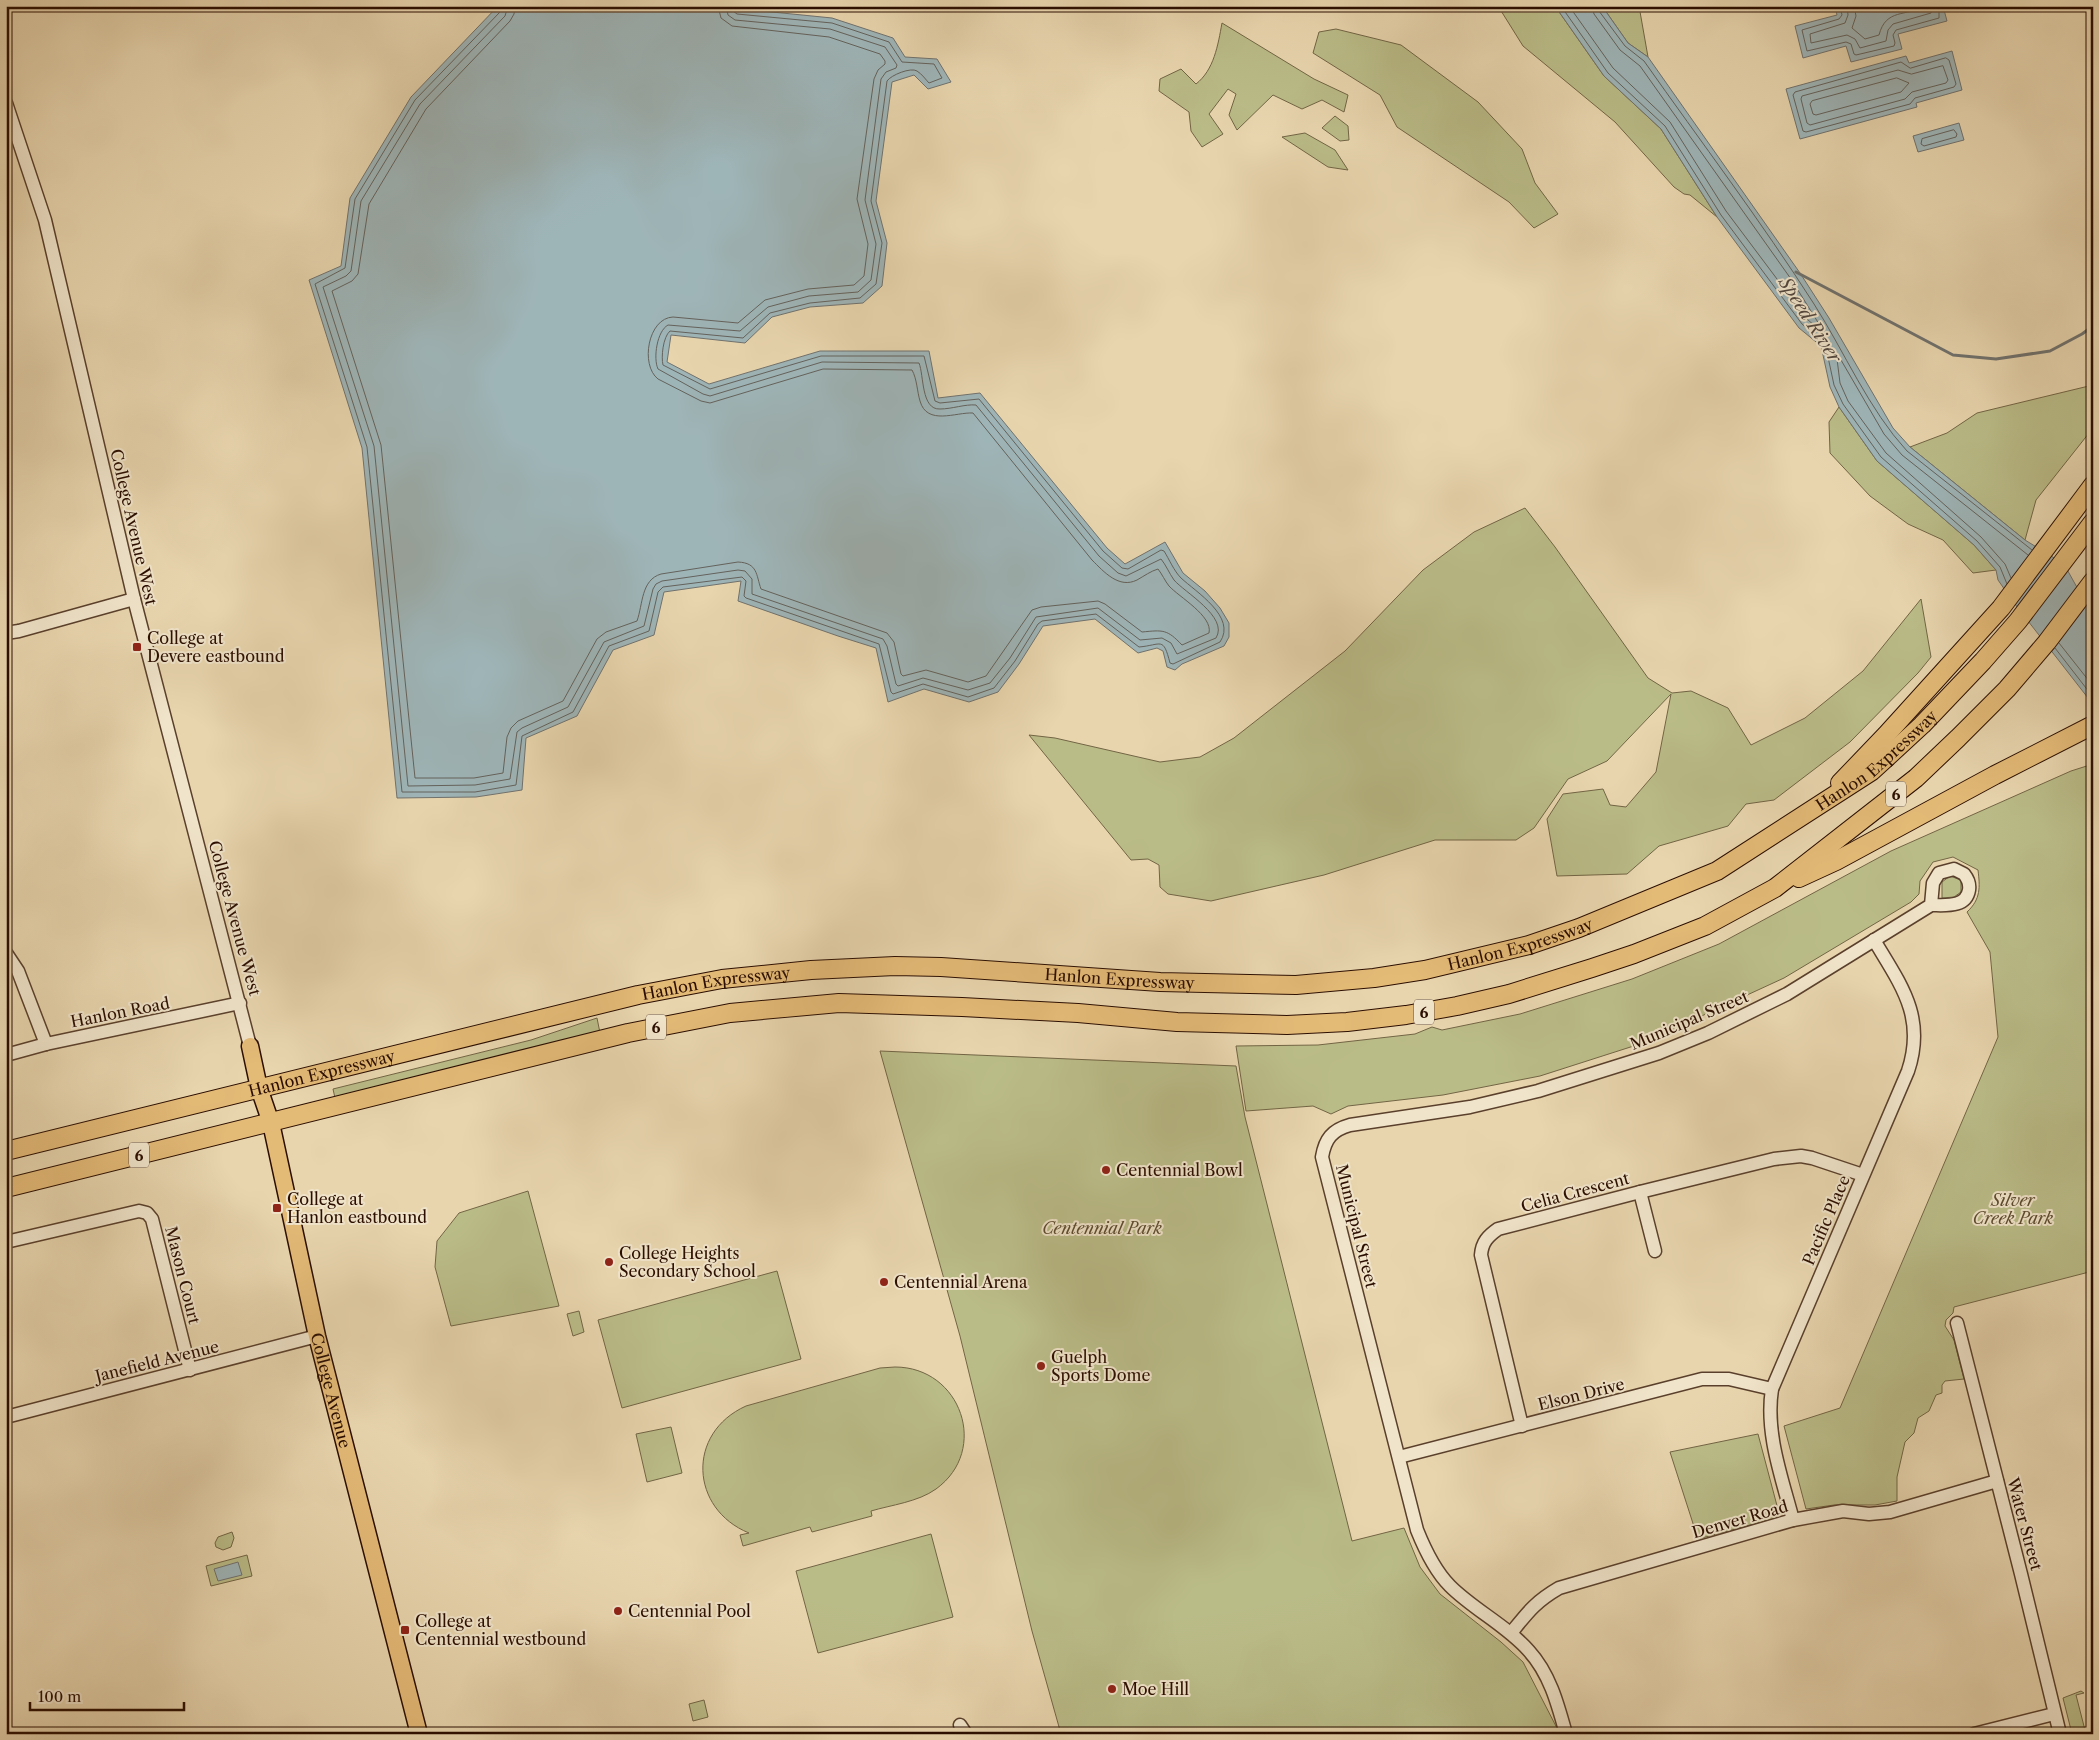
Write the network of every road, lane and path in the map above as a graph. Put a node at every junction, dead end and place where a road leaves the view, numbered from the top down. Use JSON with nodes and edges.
{"nodes":[{"id":1,"x":6,"y":103,"type":"edge"},
{"id":2,"x":2093,"y":485,"type":"edge"},
{"id":3,"x":2093,"y":522,"type":"edge"},
{"id":4,"x":2093,"y":581,"type":"edge"},
{"id":5,"x":134,"y":599,"type":"junction"},
{"id":6,"x":6,"y":633,"type":"edge"},
{"id":7,"x":2093,"y":725,"type":"edge"},
{"id":8,"x":1822,"y":802,"type":"junction"},
{"id":9,"x":1776,"y":888,"type":"junction"},
{"id":10,"x":1931,"y":906,"type":"dead end"},
{"id":11,"x":1874,"y":940,"type":"junction"},
{"id":12,"x":6,"y":953,"type":"edge"},
{"id":13,"x":240,"y":1003,"type":"junction"},
{"id":14,"x":46,"y":1044,"type":"junction"},
{"id":15,"x":250,"y":1046,"type":"joint"},
{"id":16,"x":6,"y":1055,"type":"edge"},
{"id":17,"x":260,"y":1088,"type":"junction"},
{"id":18,"x":271,"y":1123,"type":"junction"},
{"id":19,"x":6,"y":1151,"type":"edge"},
{"id":20,"x":1863,"y":1174,"type":"junction"},
{"id":21,"x":6,"y":1188,"type":"edge"},
{"id":22,"x":1640,"y":1192,"type":"junction"},
{"id":23,"x":6,"y":1242,"type":"edge"},
{"id":24,"x":1655,"y":1251,"type":"dead end"},
{"id":25,"x":1957,"y":1323,"type":"dead end"},
{"id":26,"x":317,"y":1336,"type":"junction"},
{"id":27,"x":190,"y":1370,"type":"junction"},
{"id":28,"x":1772,"y":1389,"type":"junction"},
{"id":29,"x":6,"y":1417,"type":"edge"},
{"id":30,"x":1522,"y":1426,"type":"junction"},
{"id":31,"x":1399,"y":1457,"type":"junction"},
{"id":32,"x":1997,"y":1481,"type":"junction"},
{"id":33,"x":1793,"y":1520,"type":"junction"},
{"id":34,"x":1511,"y":1633,"type":"junction"},
{"id":35,"x":2054,"y":1714,"type":"junction"},
{"id":36,"x":419,"y":1734,"type":"edge"},
{"id":37,"x":1566,"y":1734,"type":"edge"},
{"id":38,"x":1974,"y":1734,"type":"edge"},
{"id":39,"x":2060,"y":1734,"type":"edge"}],
"edges":[{"from":1,"to":5,"type":"street","name":"College Avenue West"},
{"from":2,"to":8,"type":"highway"},
{"from":3,"to":8,"type":"highway","name":"Hanlon Expressway","number":"6"},
{"from":4,"to":9,"type":"highway","name":"Hanlon Expressway","number":"6"},
{"from":5,"to":6,"type":"street"},
{"from":5,"to":13,"type":"street","name":"College Avenue West"},
{"from":7,"to":9,"type":"highway"},
{"from":8,"to":17,"type":"highway","name":"Hanlon Expressway","number":"6"},
{"from":9,"to":18,"type":"highway","name":"Hanlon Expressway","number":"6"},
{"from":10,"to":11,"type":"street","name":"Municipal Street"},
{"from":11,"to":20,"type":"street","name":"Pacific Place"},
{"from":11,"to":31,"type":"street","name":"Municipal Street"},
{"from":12,"to":14,"type":"street"},
{"from":13,"to":14,"type":"street","name":"Hanlon Road"},
{"from":13,"to":15,"type":"street","name":"College Avenue West"},
{"from":14,"to":16,"type":"street","name":"Hanlon Road"},
{"from":15,"to":17,"type":"main road","name":"College Avenue"},
{"from":17,"to":18,"type":"main road","name":"College Avenue"},
{"from":17,"to":19,"type":"highway","name":"Hanlon Expressway","number":"6"},
{"from":18,"to":21,"type":"highway","name":"Hanlon Expressway","number":"6"},
{"from":18,"to":26,"type":"main road","name":"College Avenue"},
{"from":20,"to":22,"type":"street","name":"Celia Crescent"},
{"from":20,"to":28,"type":"street","name":"Pacific Place"},
{"from":22,"to":24,"type":"street"},
{"from":22,"to":30,"type":"street","name":"Celia Crescent"},
{"from":23,"to":27,"type":"street","name":"Mason Court"},
{"from":25,"to":32,"type":"street","name":"Water Street"},
{"from":26,"to":27,"type":"street","name":"Janefield Avenue"},
{"from":26,"to":36,"type":"main road","name":"College Avenue"},
{"from":27,"to":29,"type":"street","name":"Janefield Avenue"},
{"from":28,"to":30,"type":"street","name":"Elson Drive"},
{"from":28,"to":33,"type":"street","name":"Pacific Place"},
{"from":30,"to":31,"type":"street","name":"Elson Drive"},
{"from":31,"to":34,"type":"street","name":"Municipal Street"},
{"from":32,"to":33,"type":"street","name":"Denver Road"},
{"from":32,"to":35,"type":"street","name":"Water Street"},
{"from":33,"to":34,"type":"street","name":"Denver Road"},
{"from":34,"to":37,"type":"street","name":"Municipal Street"},
{"from":35,"to":38,"type":"street"},
{"from":35,"to":39,"type":"street","name":"Water Street"}]}
